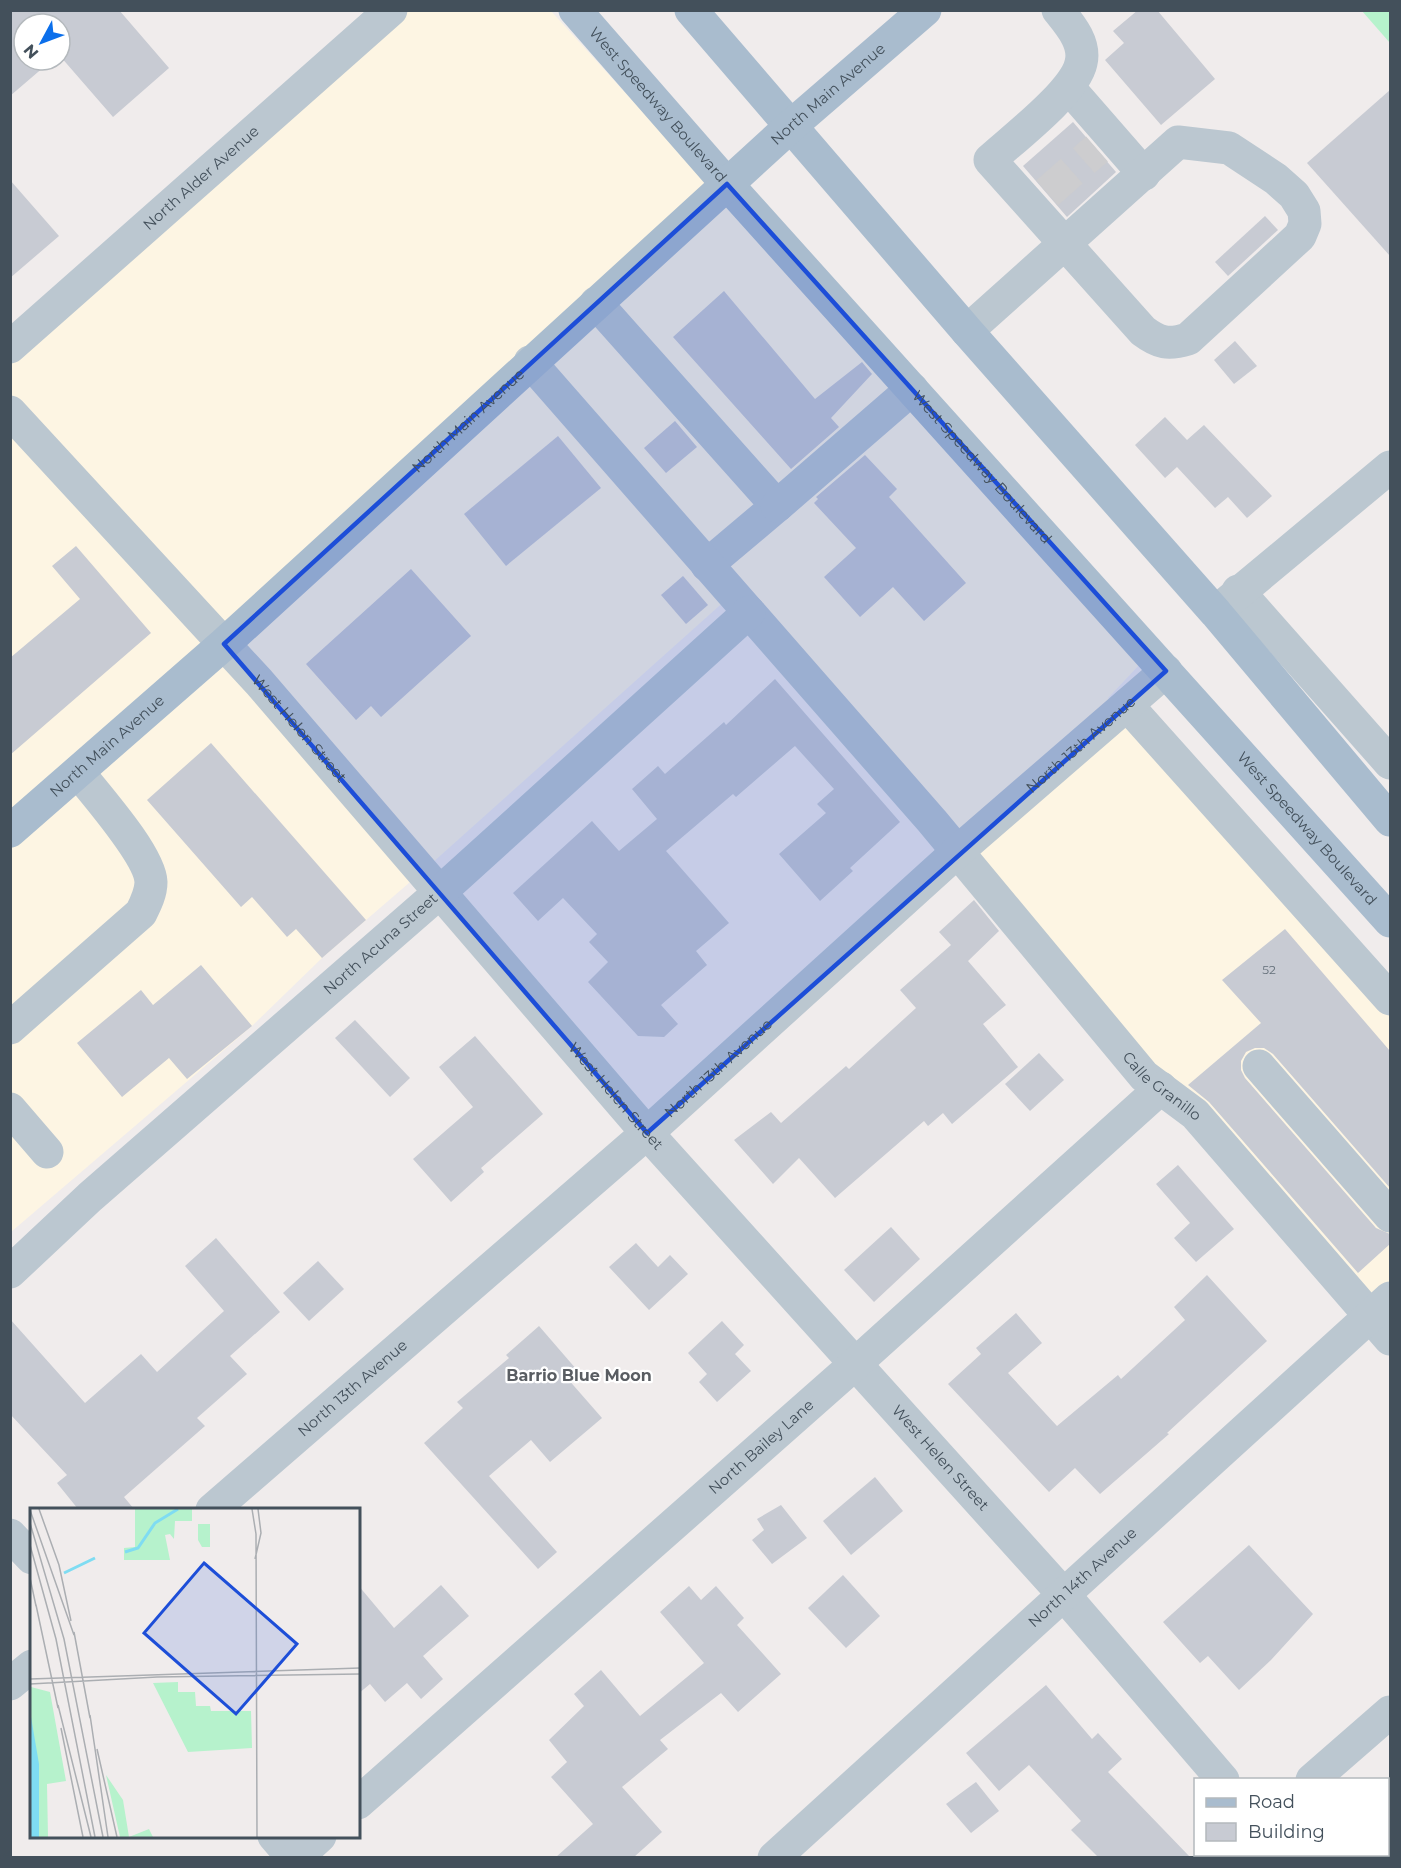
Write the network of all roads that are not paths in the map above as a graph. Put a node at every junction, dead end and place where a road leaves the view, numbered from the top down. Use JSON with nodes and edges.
{"nodes":[{"id":1,"x":391,"y":10,"type":"edge"},
{"id":2,"x":575,"y":10,"type":"edge"},
{"id":3,"x":691,"y":10,"type":"edge"},
{"id":4,"x":925,"y":10,"type":"edge"},
{"id":5,"x":1058,"y":10,"type":"edge"},
{"id":6,"x":1069,"y":88,"type":"junction"},
{"id":7,"x":792,"y":125,"type":"junction"},
{"id":8,"x":1144,"y":174,"type":"junction"},
{"id":9,"x":727,"y":184,"type":"junction"},
{"id":10,"x":1066,"y":244,"type":"junction"},
{"id":11,"x":596,"y":303,"type":"junction"},
{"id":12,"x":967,"y":331,"type":"junction"},
{"id":13,"x":10,"y":346,"type":"edge"},
{"id":14,"x":530,"y":362,"type":"junction"},
{"id":15,"x":912,"y":388,"type":"junction"},
{"id":16,"x":10,"y":412,"type":"edge"},
{"id":17,"x":1390,"y":467,"type":"edge"},
{"id":18,"x":777,"y":506,"type":"junction"},
{"id":19,"x":707,"y":565,"type":"junction"},
{"id":20,"x":1227,"y":602,"type":"junction"},
{"id":21,"x":748,"y":612,"type":"junction"},
{"id":22,"x":224,"y":644,"type":"junction"},
{"id":23,"x":1166,"y":670,"type":"junction"},
{"id":24,"x":1127,"y":705,"type":"junction"},
{"id":25,"x":1390,"y":763,"type":"edge"},
{"id":26,"x":78,"y":772,"type":"junction"},
{"id":27,"x":1390,"y":820,"type":"edge"},
{"id":28,"x":10,"y":831,"type":"edge"},
{"id":29,"x":957,"y":852,"type":"junction"},
{"id":30,"x":439,"y":893,"type":"junction"},
{"id":31,"x":1390,"y":921,"type":"edge"},
{"id":32,"x":1390,"y":999,"type":"edge"},
{"id":33,"x":10,"y":1028,"type":"edge"},
{"id":34,"x":1259,"y":1066,"type":"dead end"},
{"id":35,"x":1161,"y":1088,"type":"junction"},
{"id":36,"x":10,"y":1109,"type":"edge"},
{"id":37,"x":647,"y":1133,"type":"junction"},
{"id":38,"x":47,"y":1152,"type":"dead end"},
{"id":39,"x":1390,"y":1216,"type":"edge"},
{"id":40,"x":10,"y":1272,"type":"edge"},
{"id":41,"x":1384,"y":1318,"type":"edge"},
{"id":42,"x":854,"y":1365,"type":"junction"},
{"id":43,"x":213,"y":1508,"type":"edge"},
{"id":44,"x":10,"y":1534,"type":"edge"},
{"id":45,"x":30,"y":1556,"type":"edge"},
{"id":46,"x":1064,"y":1595,"type":"junction"},
{"id":47,"x":30,"y":1668,"type":"edge"},
{"id":48,"x":10,"y":1684,"type":"edge"},
{"id":49,"x":1390,"y":1712,"type":"edge"},
{"id":50,"x":1222,"y":1778,"type":"edge"},
{"id":51,"x":1313,"y":1778,"type":"edge"},
{"id":52,"x":360,"y":1801,"type":"edge"},
{"id":53,"x":276,"y":1838,"type":"edge"},
{"id":54,"x":318,"y":1838,"type":"edge"},
{"id":55,"x":786,"y":1854,"type":"edge"},
{"id":56,"x":295,"y":1857,"type":"edge"}],
"edges":[{"from":1,"to":13,"type":"street","name":"North Alder Avenue"},
{"from":2,"to":9,"type":"main road","name":"West Speedway Boulevard"},
{"from":3,"to":7,"type":"main road"},
{"from":4,"to":7,"type":"main road","name":"North Main Avenue"},
{"from":5,"to":6,"type":"street"},
{"from":6,"to":8,"type":"street"},
{"from":6,"to":10,"type":"street"},
{"from":7,"to":9,"type":"main road","name":"North Main Avenue"},
{"from":7,"to":12,"type":"main road"},
{"from":8,"to":10,"type":"street"},
{"from":8,"to":10,"type":"street"},
{"from":9,"to":11,"type":"main road","name":"North Main Avenue"},
{"from":9,"to":15,"type":"main road","name":"West Speedway Boulevard"},
{"from":10,"to":12,"type":"street"},
{"from":11,"to":14,"type":"main road","name":"North Main Avenue"},
{"from":11,"to":18,"type":"street"},
{"from":12,"to":20,"type":"main road"},
{"from":14,"to":19,"type":"street","name":"Calle Granillo"},
{"from":14,"to":22,"type":"main road","name":"North Main Avenue"},
{"from":15,"to":18,"type":"street"},
{"from":15,"to":23,"type":"main road","name":"West Speedway Boulevard"},
{"from":16,"to":22,"type":"street","name":"West Helen Street"},
{"from":17,"to":20,"type":"street"},
{"from":18,"to":19,"type":"street"},
{"from":19,"to":21,"type":"street","name":"Calle Granillo"},
{"from":20,"to":25,"type":"street"},
{"from":20,"to":27,"type":"main road"},
{"from":21,"to":29,"type":"street","name":"Calle Granillo"},
{"from":21,"to":30,"type":"street","name":"North Acuna Street"},
{"from":22,"to":26,"type":"main road","name":"North Main Avenue"},
{"from":22,"to":30,"type":"street","name":"West Helen Street"},
{"from":23,"to":24,"type":"street","name":"North 13th Avenue"},
{"from":23,"to":31,"type":"main road","name":"West Speedway Boulevard"},
{"from":24,"to":29,"type":"street","name":"North 13th Avenue"},
{"from":24,"to":32,"type":"street"},
{"from":26,"to":28,"type":"main road","name":"North Main Avenue"},
{"from":26,"to":33,"type":"street"},
{"from":29,"to":35,"type":"street","name":"Calle Granillo"},
{"from":29,"to":37,"type":"street","name":"North 13th Avenue"},
{"from":30,"to":37,"type":"street","name":"West Helen Street"},
{"from":30,"to":40,"type":"street","name":"North Acuna Street"},
{"from":34,"to":39,"type":"street"},
{"from":35,"to":41,"type":"street","name":"Calle Granillo"},
{"from":35,"to":42,"type":"street","name":"North Bailey Lane"},
{"from":36,"to":38,"type":"street"},
{"from":37,"to":42,"type":"street","name":"West Helen Street"},
{"from":37,"to":43,"type":"street","name":"North 13th Avenue"},
{"from":41,"to":46,"type":"street","name":"North 14th Avenue"},
{"from":42,"to":46,"type":"street","name":"West Helen Street"},
{"from":42,"to":52,"type":"street","name":"North Bailey Lane"},
{"from":44,"to":45,"type":"street"},
{"from":46,"to":50,"type":"street","name":"West Helen Street"},
{"from":46,"to":55,"type":"street","name":"North 14th Avenue"},
{"from":47,"to":48,"type":"street"},
{"from":49,"to":51,"type":"street"},
{"from":53,"to":56,"type":"street"},
{"from":54,"to":56,"type":"street"}]}
